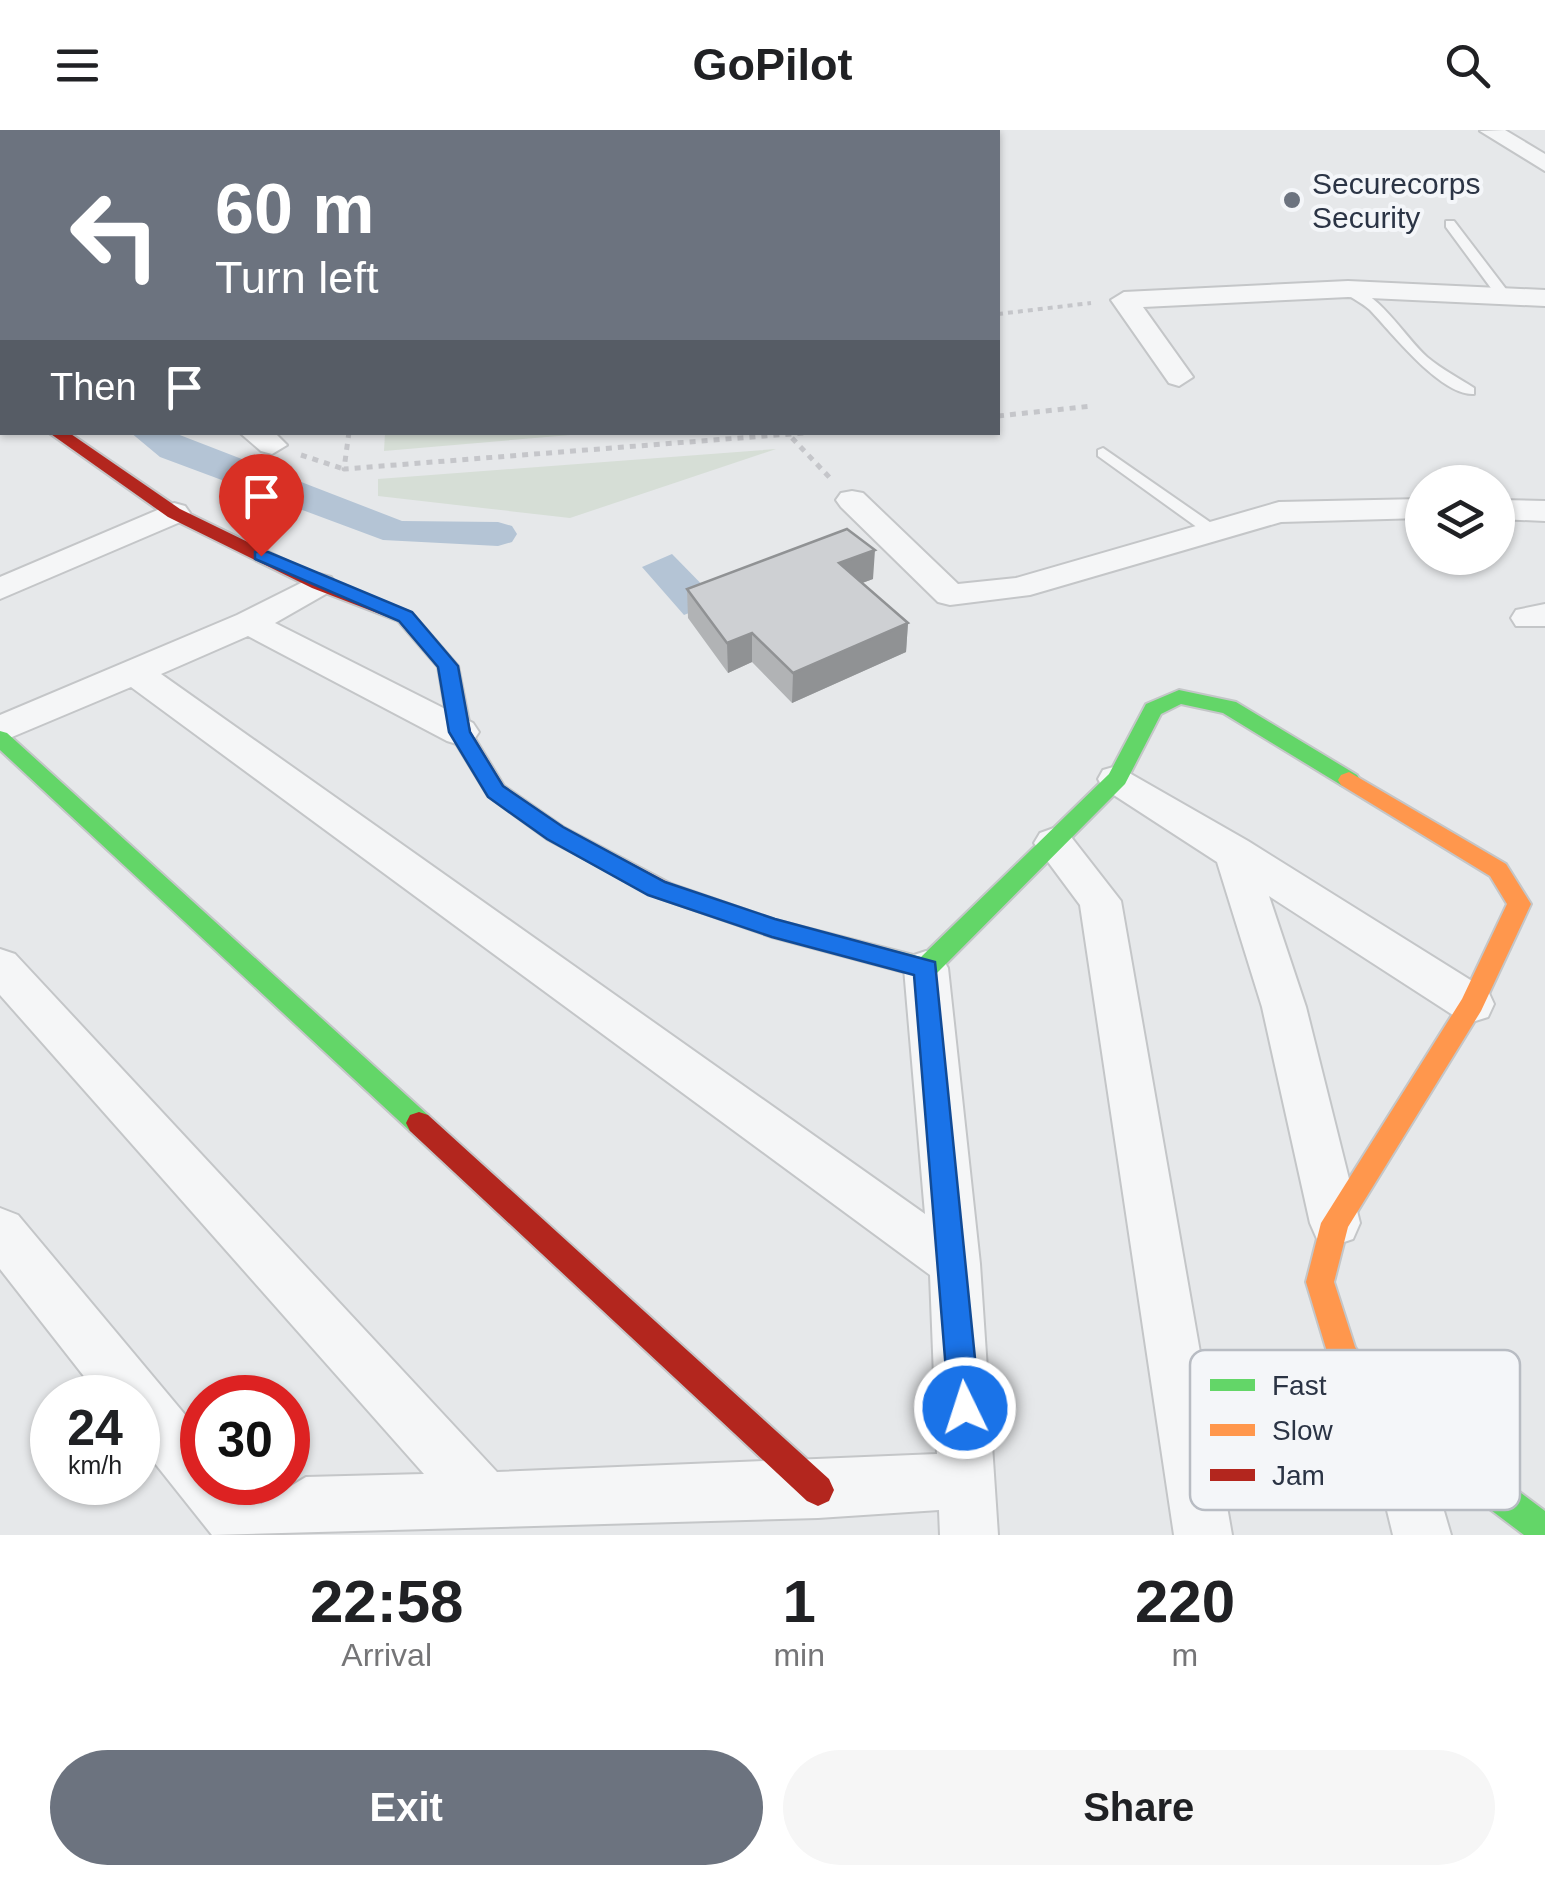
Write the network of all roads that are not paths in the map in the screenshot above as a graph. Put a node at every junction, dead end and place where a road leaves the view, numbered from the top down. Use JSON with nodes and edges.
{"nodes":[{"id":1,"x":1490,"y":130,"type":"edge"},
{"id":2,"x":1513,"y":130,"type":"edge"},
{"id":3,"x":1545,"y":164,"type":"edge"},
{"id":4,"x":1450,"y":224,"type":"dead end"},
{"id":5,"x":1348,"y":289,"type":"junction"},
{"id":6,"x":1504,"y":296,"type":"junction"},
{"id":7,"x":1545,"y":298,"type":"edge"},
{"id":8,"x":1179,"y":377,"type":"dead end"},
{"id":9,"x":1469,"y":392,"type":"dead end"},
{"id":10,"x":60,"y":435,"type":"edge"},
{"id":11,"x":1102,"y":453,"type":"dead end"},
{"id":12,"x":852,"y":500,"type":"road end"},
{"id":13,"x":1405,"y":509,"type":"edge"},
{"id":14,"x":1515,"y":510,"type":"edge"},
{"id":15,"x":1545,"y":511,"type":"edge"},
{"id":16,"x":174,"y":513,"type":"junction"},
{"id":17,"x":1211,"y":530,"type":"junction"},
{"id":18,"x":319,"y":584,"type":"junction"},
{"id":19,"x":0,"y":588,"type":"edge"},
{"id":20,"x":248,"y":623,"type":"junction"},
{"id":21,"x":131,"y":670,"type":"junction"},
{"id":22,"x":0,"y":730,"type":"edge"},
{"id":23,"x":460,"y":732,"type":"junction"},
{"id":24,"x":0,"y":738,"type":"edge"},
{"id":25,"x":1118,"y":779,"type":"junction"},
{"id":26,"x":1054,"y":843,"type":"junction"},
{"id":27,"x":1234,"y":852,"type":"junction"},
{"id":28,"x":0,"y":966,"type":"edge"},
{"id":29,"x":926,"y":968,"type":"junction"},
{"id":30,"x":1472,"y":1004,"type":"junction"},
{"id":31,"x":1335,"y":1224,"type":"junction"},
{"id":32,"x":0,"y":1232,"type":"edge"},
{"id":33,"x":956,"y":1264,"type":"junction"},
{"id":34,"x":1341,"y":1350,"type":"edge"},
{"id":35,"x":118,"y":1375,"type":"edge"},
{"id":36,"x":160,"y":1426,"type":"edge"},
{"id":37,"x":180,"y":1451,"type":"edge"},
{"id":38,"x":1190,"y":1455,"type":"edge"},
{"id":39,"x":969,"y":1480,"type":"junction"},
{"id":40,"x":818,"y":1490,"type":"junction"},
{"id":41,"x":485,"y":1500,"type":"junction"},
{"id":42,"x":224,"y":1505,"type":"edge"},
{"id":43,"x":1199,"y":1510,"type":"edge"},
{"id":44,"x":1416,"y":1510,"type":"edge"},
{"id":45,"x":1517,"y":1510,"type":"edge"},
{"id":46,"x":1545,"y":1531,"type":"edge"},
{"id":47,"x":249,"y":1535,"type":"edge"},
{"id":48,"x":268,"y":1535,"type":"edge"},
{"id":49,"x":969,"y":1535,"type":"edge"},
{"id":50,"x":1203,"y":1535,"type":"edge"},
{"id":51,"x":1422,"y":1535,"type":"edge"}],
"edges":[{"from":1,"to":2,"type":"street"},
{"from":1,"to":3,"type":"street"},
{"from":4,"to":6,"type":"lane"},
{"from":5,"to":6,"type":"street"},
{"from":5,"to":8,"type":"street"},
{"from":5,"to":9,"type":"lane"},
{"from":6,"to":7,"type":"street"},
{"from":10,"to":16,"type":"street"},
{"from":11,"to":17,"type":"lane"},
{"from":12,"to":17,"type":"street"},
{"from":13,"to":17,"type":"street"},
{"from":14,"to":15,"type":"street"},
{"from":16,"to":18,"type":"street"},
{"from":16,"to":19,"type":"street"},
{"from":18,"to":20,"type":"street"},
{"from":18,"to":23,"type":"street"},
{"from":20,"to":21,"type":"street"},
{"from":20,"to":23,"type":"street"},
{"from":21,"to":22,"type":"street"},
{"from":21,"to":33,"type":"street"},
{"from":23,"to":29,"type":"street"},
{"from":24,"to":40,"type":"street"},
{"from":25,"to":26,"type":"street"},
{"from":25,"to":27,"type":"street"},
{"from":25,"to":30,"type":"street"},
{"from":26,"to":29,"type":"street"},
{"from":26,"to":38,"type":"street"},
{"from":27,"to":30,"type":"street"},
{"from":27,"to":31,"type":"street"},
{"from":28,"to":41,"type":"street"},
{"from":29,"to":33,"type":"street"},
{"from":30,"to":31,"type":"street"},
{"from":31,"to":34,"type":"street"},
{"from":32,"to":35,"type":"street"},
{"from":33,"to":39,"type":"street"},
{"from":36,"to":37,"type":"street"},
{"from":39,"to":40,"type":"street"},
{"from":39,"to":49,"type":"street"},
{"from":40,"to":41,"type":"street"},
{"from":41,"to":48,"type":"street"},
{"from":42,"to":47,"type":"street"},
{"from":43,"to":50,"type":"street"},
{"from":44,"to":51,"type":"street"},
{"from":45,"to":46,"type":"street"}]}
